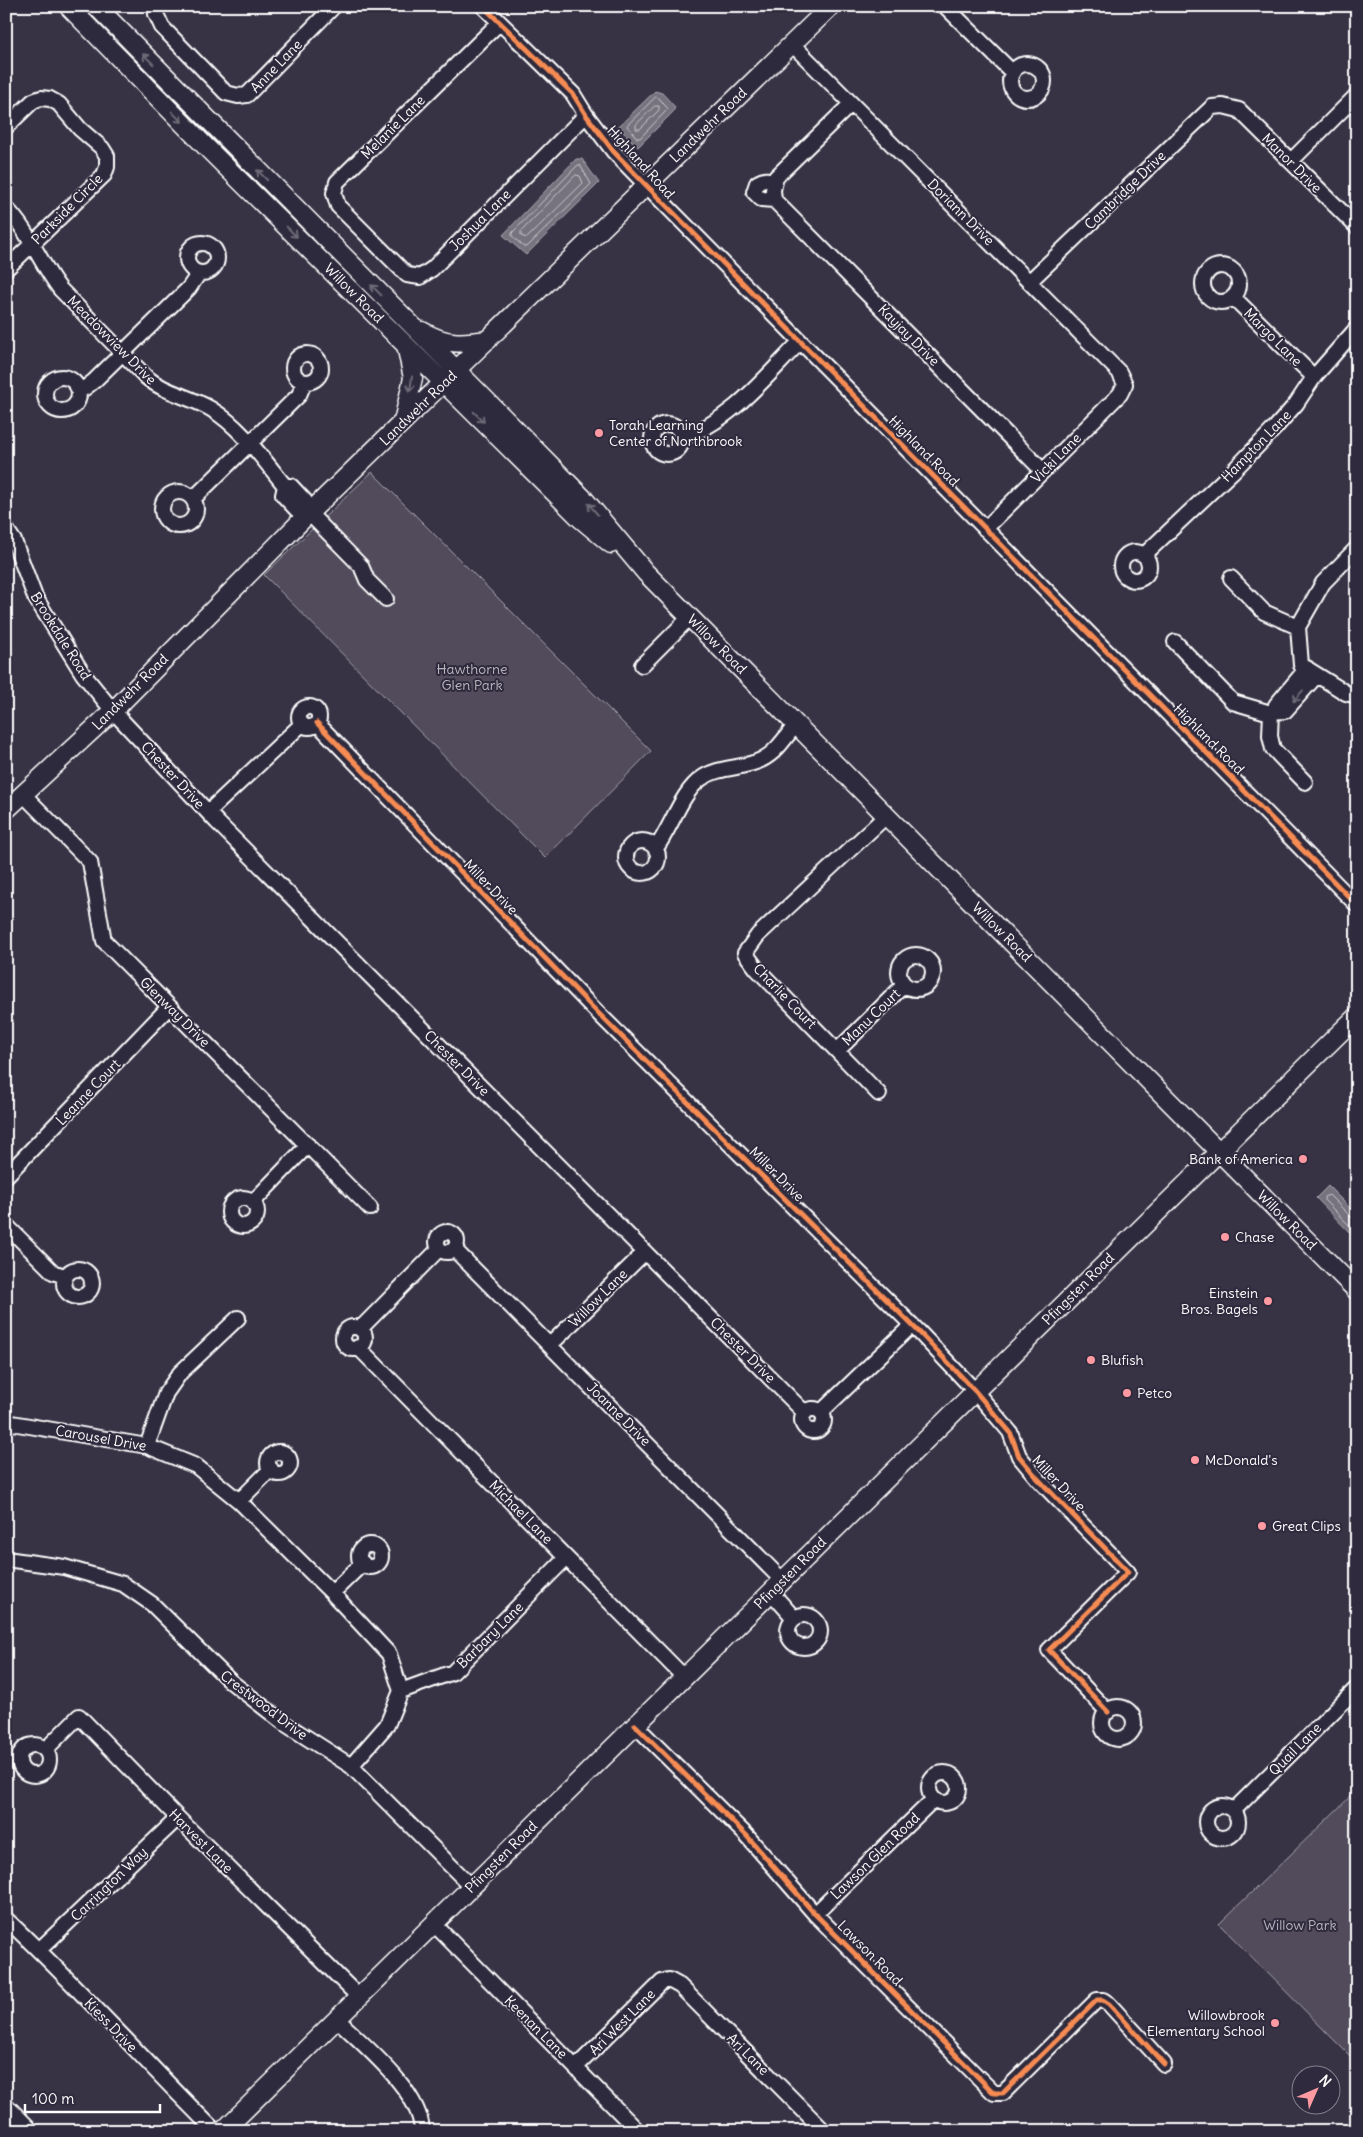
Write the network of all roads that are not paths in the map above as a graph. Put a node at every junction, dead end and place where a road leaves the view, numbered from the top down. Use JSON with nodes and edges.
{"nodes":[{"id":1,"x":68,"y":6,"type":"edge"},
{"id":2,"x":96,"y":6,"type":"edge"},
{"id":3,"x":158,"y":6,"type":"edge"},
{"id":4,"x":334,"y":6,"type":"edge"},
{"id":5,"x":483,"y":6,"type":"edge"},
{"id":6,"x":831,"y":6,"type":"edge"},
{"id":7,"x":945,"y":6,"type":"edge"},
{"id":8,"x":499,"y":23,"type":"junction"},
{"id":9,"x":792,"y":44,"type":"junction"},
{"id":10,"x":1012,"y":72,"type":"dead end"},
{"id":11,"x":1357,"y":95,"type":"edge"},
{"id":12,"x":851,"y":104,"type":"junction"},
{"id":13,"x":1223,"y":106,"type":"joint"},
{"id":14,"x":586,"y":115,"type":"junction"},
{"id":15,"x":6,"y":127,"type":"edge"},
{"id":16,"x":1291,"y":161,"type":"junction"},
{"id":17,"x":646,"y":185,"type":"junction"},
{"id":18,"x":6,"y":208,"type":"edge"},
{"id":19,"x":1357,"y":227,"type":"edge"},
{"id":20,"x":369,"y":238,"type":"joint"},
{"id":21,"x":32,"y":244,"type":"junction"},
{"id":22,"x":6,"y":269,"type":"edge"},
{"id":23,"x":199,"y":273,"type":"dead end"},
{"id":24,"x":1030,"y":281,"type":"junction"},
{"id":25,"x":1233,"y":297,"type":"dead end"},
{"id":26,"x":410,"y":325,"type":"junction"},
{"id":27,"x":1357,"y":328,"type":"edge"},
{"id":28,"x":488,"y":340,"type":"junction"},
{"id":29,"x":800,"y":342,"type":"junction"},
{"id":30,"x":406,"y":345,"type":"junction"},
{"id":31,"x":123,"y":353,"type":"junction"},
{"id":32,"x":450,"y":377,"type":"junction"},
{"id":33,"x":1314,"y":377,"type":"junction"},
{"id":34,"x":304,"y":383,"type":"dead end"},
{"id":35,"x":1125,"y":384,"type":"joint"},
{"id":36,"x":78,"y":389,"type":"dead end"},
{"id":37,"x":403,"y":422,"type":"junction"},
{"id":38,"x":682,"y":437,"type":"dead end"},
{"id":39,"x":250,"y":444,"type":"junction"},
{"id":40,"x":1043,"y":471,"type":"junction"},
{"id":41,"x":193,"y":499,"type":"dead end"},
{"id":42,"x":306,"y":511,"type":"junction"},
{"id":43,"x":6,"y":529,"type":"edge"},
{"id":44,"x":985,"y":529,"type":"junction"},
{"id":45,"x":1357,"y":548,"type":"edge"},
{"id":46,"x":1144,"y":555,"type":"dead end"},
{"id":47,"x":1231,"y":578,"type":"dead end"},
{"id":48,"x":386,"y":599,"type":"dead end"},
{"id":49,"x":690,"y":618,"type":"junction"},
{"id":50,"x":1298,"y":627,"type":"junction"},
{"id":51,"x":1175,"y":642,"type":"dead end"},
{"id":52,"x":642,"y":665,"type":"dead end"},
{"id":53,"x":1312,"y":671,"type":"junction"},
{"id":54,"x":1357,"y":696,"type":"edge"},
{"id":55,"x":113,"y":710,"type":"junction"},
{"id":56,"x":1274,"y":712,"type":"junction"},
{"id":57,"x":796,"y":724,"type":"junction"},
{"id":58,"x":1305,"y":782,"type":"dead end"},
{"id":59,"x":23,"y":794,"type":"junction"},
{"id":60,"x":6,"y":810,"type":"edge"},
{"id":61,"x":208,"y":812,"type":"junction"},
{"id":62,"x":886,"y":816,"type":"junction"},
{"id":63,"x":656,"y":848,"type":"dead end"},
{"id":64,"x":1357,"y":905,"type":"edge"},
{"id":65,"x":904,"y":985,"type":"dead end"},
{"id":66,"x":169,"y":1007,"type":"junction"},
{"id":67,"x":1357,"y":1016,"type":"edge"},
{"id":68,"x":838,"y":1050,"type":"junction"},
{"id":69,"x":879,"y":1094,"type":"dead end"},
{"id":70,"x":308,"y":1145,"type":"junction"},
{"id":71,"x":1219,"y":1151,"type":"junction"},
{"id":72,"x":6,"y":1176,"type":"edge"},
{"id":73,"x":254,"y":1201,"type":"dead end"},
{"id":74,"x":370,"y":1208,"type":"dead end"},
{"id":75,"x":6,"y":1225,"type":"edge"},
{"id":76,"x":645,"y":1252,"type":"junction"},
{"id":77,"x":64,"y":1276,"type":"dead end"},
{"id":78,"x":1357,"y":1291,"type":"edge"},
{"id":79,"x":238,"y":1318,"type":"dead end"},
{"id":80,"x":912,"y":1324,"type":"junction"},
{"id":81,"x":550,"y":1345,"type":"junction"},
{"id":82,"x":358,"y":1347,"type":"joint"},
{"id":83,"x":974,"y":1391,"type":"junction"},
{"id":84,"x":821,"y":1412,"type":"junction"},
{"id":85,"x":805,"y":1413,"type":"junction"},
{"id":86,"x":6,"y":1422,"type":"edge"},
{"id":87,"x":147,"y":1446,"type":"junction"},
{"id":88,"x":271,"y":1469,"type":"dead end"},
{"id":89,"x":239,"y":1501,"type":"junction"},
{"id":90,"x":566,"y":1558,"type":"junction"},
{"id":91,"x":6,"y":1559,"type":"edge"},
{"id":92,"x":363,"y":1563,"type":"dead end"},
{"id":93,"x":776,"y":1586,"type":"junction"},
{"id":94,"x":332,"y":1593,"type":"junction"},
{"id":95,"x":794,"y":1618,"type":"dead end"},
{"id":96,"x":684,"y":1677,"type":"junction"},
{"id":97,"x":1357,"y":1688,"type":"edge"},
{"id":98,"x":401,"y":1691,"type":"junction"},
{"id":99,"x":1108,"y":1712,"type":"dead end"},
{"id":100,"x":635,"y":1725,"type":"junction"},
{"id":101,"x":45,"y":1750,"type":"dead end"},
{"id":102,"x":351,"y":1766,"type":"junction"},
{"id":103,"x":934,"y":1799,"type":"dead end"},
{"id":104,"x":1233,"y":1810,"type":"dead end"},
{"id":105,"x":178,"y":1818,"type":"junction"},
{"id":106,"x":471,"y":1886,"type":"junction"},
{"id":107,"x":815,"y":1914,"type":"junction"},
{"id":108,"x":6,"y":1919,"type":"edge"},
{"id":109,"x":433,"y":1924,"type":"junction"},
{"id":110,"x":40,"y":1950,"type":"junction"},
{"id":111,"x":670,"y":1980,"type":"joint"},
{"id":112,"x":359,"y":1997,"type":"junction"},
{"id":113,"x":337,"y":2018,"type":"junction"},
{"id":114,"x":1164,"y":2064,"type":"dead end"},
{"id":115,"x":576,"y":2067,"type":"junction"},
{"id":116,"x":6,"y":2105,"type":"edge"},
{"id":117,"x":20,"y":2119,"type":"junction"},
{"id":118,"x":9,"y":2131,"type":"edge"},
{"id":119,"x":32,"y":2131,"type":"edge"},
{"id":120,"x":215,"y":2131,"type":"edge"},
{"id":121,"x":223,"y":2131,"type":"edge"},
{"id":122,"x":422,"y":2131,"type":"edge"},
{"id":123,"x":638,"y":2131,"type":"edge"},
{"id":124,"x":824,"y":2131,"type":"edge"}],
"edges":[{"from":1,"to":30,"type":"main road","name":"Willow Road","one_way":true},
{"from":26,"to":2,"type":"main road","name":"Willow Road","one_way":true},
{"from":3,"to":4,"type":"street","name":"Anne Lane"},
{"from":5,"to":8,"type":"street","name":"Highland Road"},
{"from":6,"to":9,"type":"main road","name":"Landwehr Road"},
{"from":7,"to":10,"type":"street"},
{"from":8,"to":14,"type":"street","name":"Highland Road"},
{"from":8,"to":20,"type":"street","name":"Melanie Lane"},
{"from":9,"to":12,"type":"street","name":"Doriann Drive"},
{"from":9,"to":17,"type":"main road","name":"Landwehr Road"},
{"from":11,"to":16,"type":"street"},
{"from":12,"to":24,"type":"street","name":"Doriann Drive"},
{"from":12,"to":40,"type":"street","name":"Kayjay Drive"},
{"from":13,"to":16,"type":"street","name":"Manor Drive"},
{"from":13,"to":24,"type":"street","name":"Cambridge Drive"},
{"from":14,"to":17,"type":"street","name":"Highland Road"},
{"from":14,"to":20,"type":"street","name":"Joshua Lane"},
{"from":15,"to":21,"type":"street","name":"Parkside Circle"},
{"from":16,"to":19,"type":"street","name":"Manor Drive"},
{"from":17,"to":28,"type":"main road","name":"Landwehr Road"},
{"from":17,"to":29,"type":"street","name":"Highland Road"},
{"from":18,"to":21,"type":"street","name":"Meadowview Drive"},
{"from":21,"to":22,"type":"street","name":"Parkside Circle"},
{"from":21,"to":31,"type":"street","name":"Meadowview Drive"},
{"from":23,"to":31,"type":"street"},
{"from":24,"to":35,"type":"street","name":"Doriann Drive"},
{"from":25,"to":33,"type":"street","name":"Margo Lane"},
{"from":26,"to":28,"type":"main road"},
{"from":26,"to":32,"type":"main road","name":"Willow Road"},
{"from":27,"to":33,"type":"street","name":"Hampton Lane"},
{"from":28,"to":32,"type":"main road","name":"Landwehr Road"},
{"from":29,"to":38,"type":"street"},
{"from":29,"to":44,"type":"street","name":"Highland Road"},
{"from":30,"to":32,"type":"main road","name":"Willow Road"},
{"from":30,"to":37,"type":"main road","one_way":true},
{"from":31,"to":36,"type":"street"},
{"from":31,"to":39,"type":"street","name":"Meadowview Drive"},
{"from":32,"to":37,"type":"main road","name":"Landwehr Road"},
{"from":32,"to":49,"type":"main road","name":"Willow Road"},
{"from":33,"to":46,"type":"street","name":"Hampton Lane"},
{"from":34,"to":39,"type":"street"},
{"from":35,"to":40,"type":"street","name":"Vicki Lane"},
{"from":37,"to":42,"type":"main road","name":"Landwehr Road"},
{"from":39,"to":41,"type":"street"},
{"from":39,"to":42,"type":"street","name":"Meadowview Drive"},
{"from":40,"to":44,"type":"street","name":"Vicki Lane"},
{"from":42,"to":48,"type":"street","name":"Meadowview Drive"},
{"from":42,"to":55,"type":"main road","name":"Landwehr Road"},
{"from":43,"to":55,"type":"street","name":"Brookdale Road"},
{"from":44,"to":64,"type":"street","name":"Highland Road"},
{"from":45,"to":50,"type":"street"},
{"from":47,"to":50,"type":"street"},
{"from":49,"to":52,"type":"street"},
{"from":49,"to":57,"type":"main road","name":"Willow Road"},
{"from":50,"to":53,"type":"street"},
{"from":51,"to":56,"type":"street"},
{"from":53,"to":54,"type":"street"},
{"from":53,"to":56,"type":"street"},
{"from":55,"to":59,"type":"main road","name":"Landwehr Road"},
{"from":55,"to":61,"type":"street","name":"Chester Drive"},
{"from":56,"to":58,"type":"street"},
{"from":57,"to":62,"type":"main road","name":"Willow Road"},
{"from":57,"to":63,"type":"street"},
{"from":59,"to":60,"type":"main road","name":"Landwehr Road"},
{"from":59,"to":66,"type":"street","name":"Glenway Drive"},
{"from":61,"to":76,"type":"street","name":"Chester Drive"},
{"from":61,"to":80,"type":"street","name":"Miller Drive"},
{"from":62,"to":68,"type":"street","name":"Charlie Court"},
{"from":62,"to":71,"type":"main road","name":"Willow Road"},
{"from":65,"to":68,"type":"street","name":"Manu Court"},
{"from":66,"to":70,"type":"street","name":"Glenway Drive"},
{"from":66,"to":72,"type":"street","name":"Leanne Court"},
{"from":67,"to":71,"type":"main road","name":"Pfingsten Road"},
{"from":68,"to":69,"type":"street","name":"Charlie Court"},
{"from":70,"to":73,"type":"street"},
{"from":70,"to":74,"type":"street","name":"Glenway Drive"},
{"from":71,"to":78,"type":"main road","name":"Willow Road"},
{"from":71,"to":83,"type":"main road","name":"Pfingsten Road"},
{"from":75,"to":77,"type":"street"},
{"from":76,"to":81,"type":"street","name":"Willow Lane"},
{"from":76,"to":85,"type":"street","name":"Chester Drive"},
{"from":79,"to":87,"type":"street"},
{"from":80,"to":83,"type":"street","name":"Miller Drive"},
{"from":80,"to":84,"type":"street"},
{"from":81,"to":82,"type":"street","name":"Joanne Drive"},
{"from":81,"to":93,"type":"street","name":"Joanne Drive"},
{"from":82,"to":90,"type":"street","name":"Michael Lane"},
{"from":83,"to":93,"type":"main road","name":"Pfingsten Road"},
{"from":83,"to":99,"type":"street","name":"Miller Drive"},
{"from":84,"to":85,"type":"street"},
{"from":84,"to":85,"type":"street"},
{"from":86,"to":87,"type":"street","name":"Carousel Drive"},
{"from":87,"to":89,"type":"street","name":"Carousel Drive"},
{"from":88,"to":89,"type":"street"},
{"from":89,"to":94,"type":"street","name":"Carousel Drive"},
{"from":90,"to":96,"type":"street","name":"Michael Lane"},
{"from":90,"to":98,"type":"street","name":"Barbary Lane"},
{"from":91,"to":102,"type":"street","name":"Crestwood Drive"},
{"from":92,"to":94,"type":"street"},
{"from":93,"to":95,"type":"street","name":"Joanne Drive"},
{"from":93,"to":96,"type":"main road","name":"Pfingsten Road"},
{"from":94,"to":98,"type":"street","name":"Carousel Drive"},
{"from":96,"to":100,"type":"main road","name":"Pfingsten Road"},
{"from":97,"to":104,"type":"street","name":"Quail Lane"},
{"from":98,"to":102,"type":"street"},
{"from":100,"to":106,"type":"main road","name":"Pfingsten Road"},
{"from":100,"to":107,"type":"street","name":"Lawson Road"},
{"from":101,"to":105,"type":"street","name":"Harvest Lane"},
{"from":102,"to":106,"type":"street","name":"Crestwood Drive"},
{"from":103,"to":107,"type":"street","name":"Lawson Glen Road"},
{"from":105,"to":110,"type":"street","name":"Carrington Way"},
{"from":105,"to":112,"type":"street","name":"Harvest Lane"},
{"from":106,"to":109,"type":"main road","name":"Pfingsten Road"},
{"from":107,"to":114,"type":"street","name":"Lawson Road"},
{"from":108,"to":110,"type":"street","name":"Kiess Drive"},
{"from":109,"to":112,"type":"main road","name":"Pfingsten Road"},
{"from":109,"to":115,"type":"street","name":"Keenan Lane"},
{"from":110,"to":120,"type":"street","name":"Kiess Drive"},
{"from":111,"to":115,"type":"street","name":"Ari West Lane"},
{"from":111,"to":124,"type":"street","name":"Ari Lane"},
{"from":112,"to":113,"type":"main road","name":"Pfingsten Road"},
{"from":113,"to":121,"type":"main road","name":"Pfingsten Road"},
{"from":113,"to":122,"type":"street"},
{"from":115,"to":123,"type":"street","name":"Keenan Lane"},
{"from":116,"to":117,"type":"street"},
{"from":117,"to":118,"type":"street"},
{"from":117,"to":119,"type":"street"}]}
